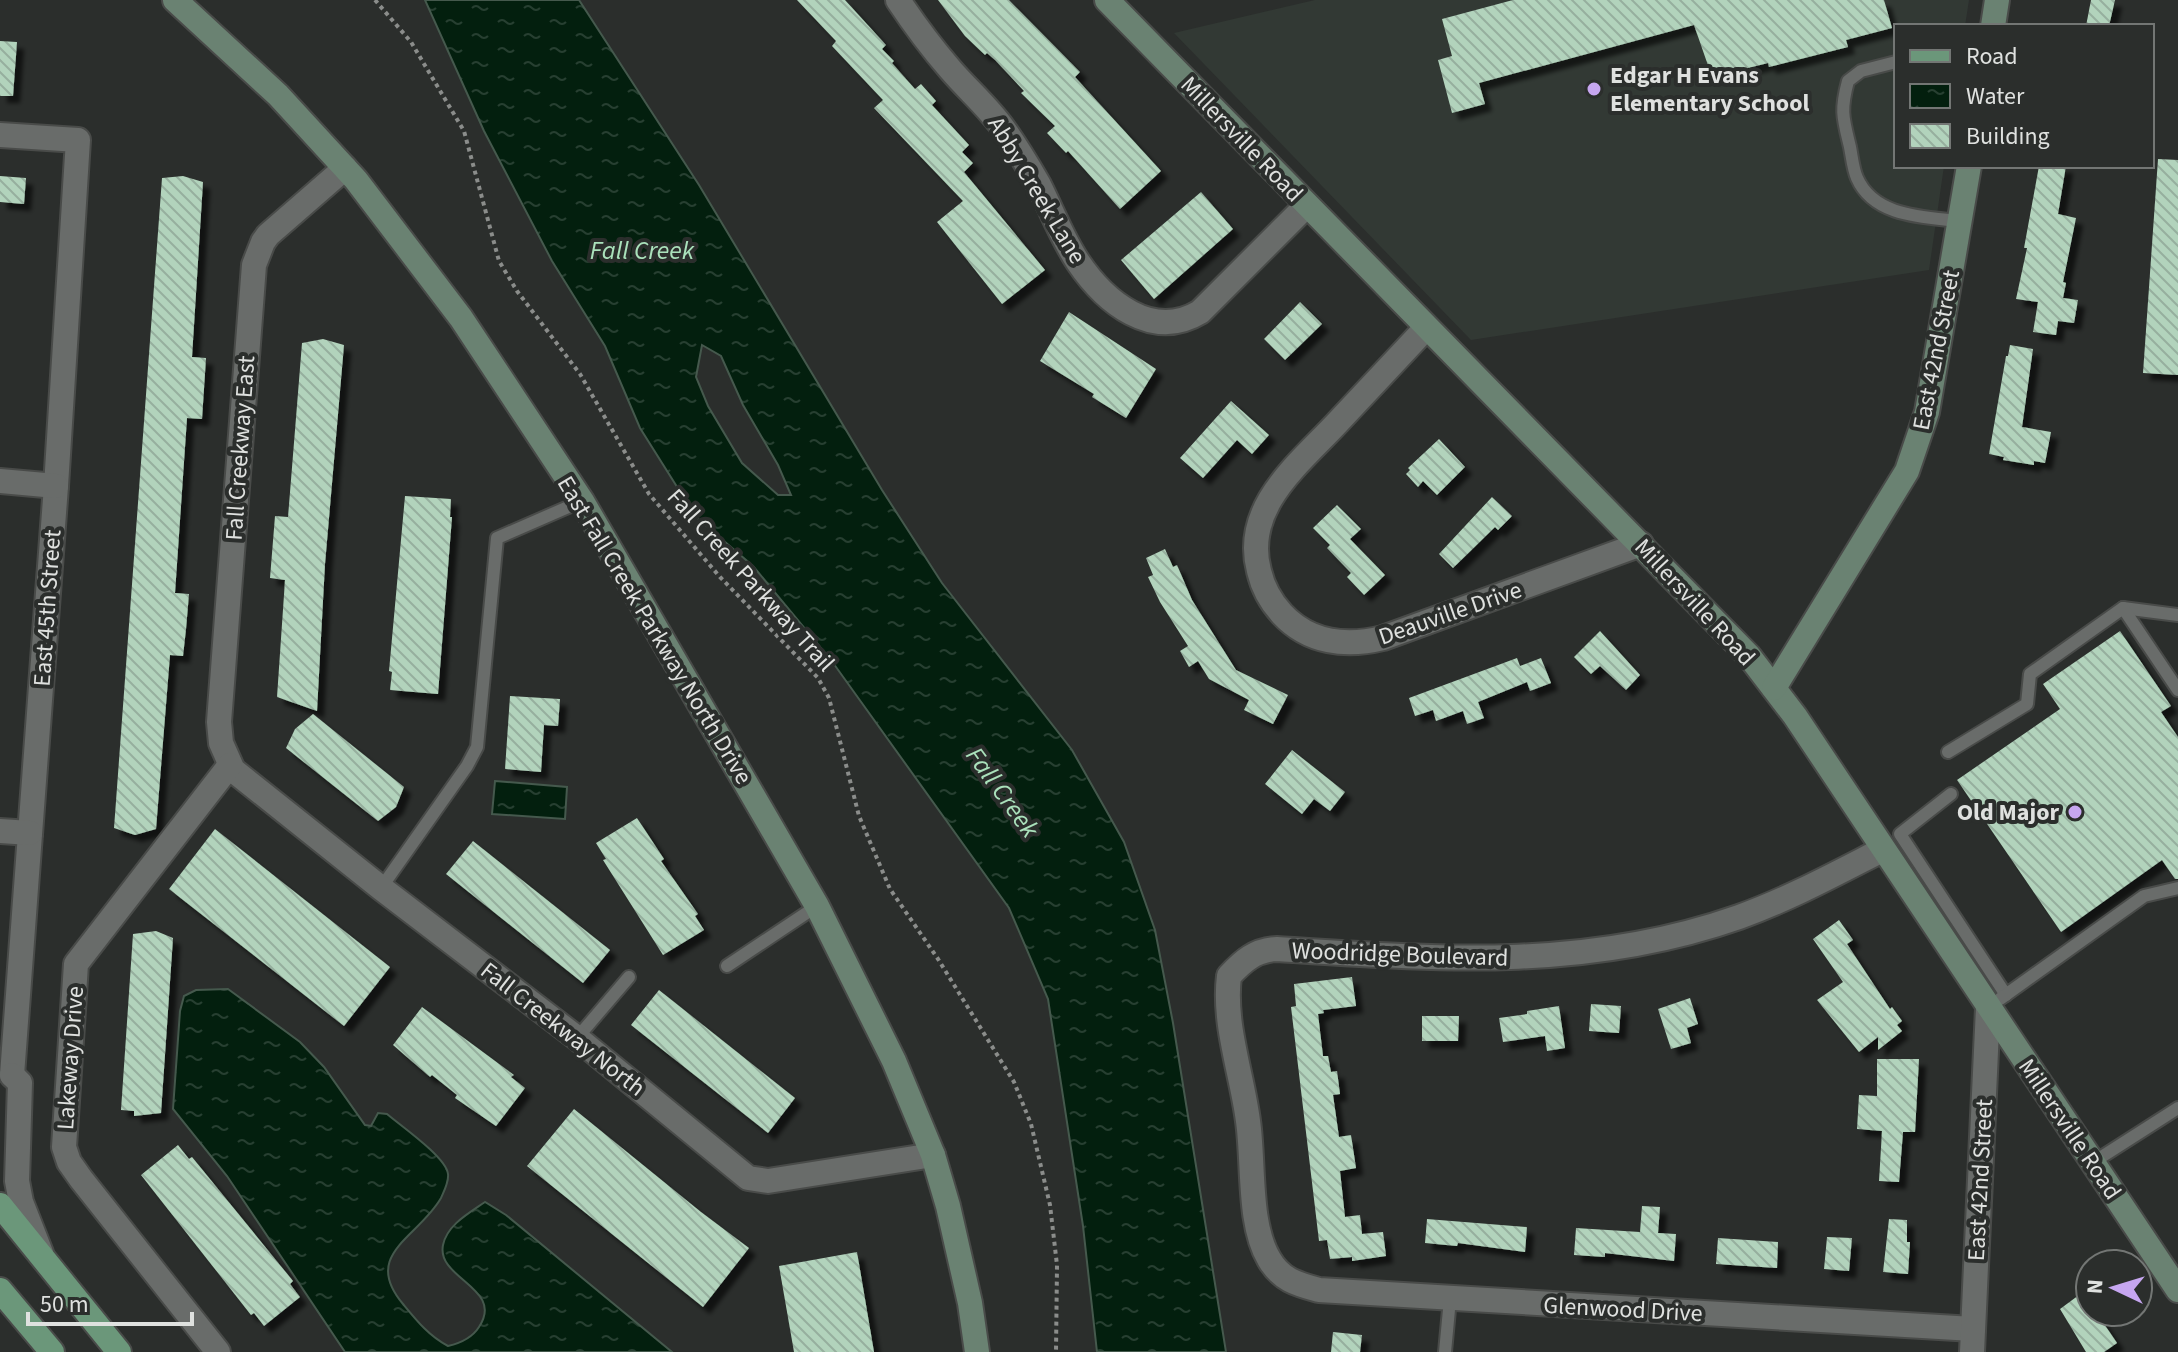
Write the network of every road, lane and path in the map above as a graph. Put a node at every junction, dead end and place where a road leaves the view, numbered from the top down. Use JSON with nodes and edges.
{"nodes":[{"id":1,"x":175,"y":0,"type":"edge"},
{"id":2,"x":375,"y":0,"type":"edge"},
{"id":3,"x":898,"y":0,"type":"edge"},
{"id":4,"x":1107,"y":0,"type":"edge"},
{"id":5,"x":1997,"y":0,"type":"edge"},
{"id":6,"x":1993,"y":24,"type":"edge"},
{"id":7,"x":1894,"y":63,"type":"edge"},
{"id":8,"x":0,"y":135,"type":"edge"},
{"id":9,"x":345,"y":168,"type":"junction"},
{"id":10,"x":1969,"y":168,"type":"edge"},
{"id":11,"x":1306,"y":206,"type":"junction"},
{"id":12,"x":1959,"y":221,"type":"junction"},
{"id":13,"x":1426,"y":328,"type":"junction"},
{"id":14,"x":0,"y":481,"type":"edge"},
{"id":15,"x":56,"y":486,"type":"junction"},
{"id":16,"x":582,"y":501,"type":"junction"},
{"id":17,"x":1641,"y":544,"type":"junction"},
{"id":18,"x":2123,"y":608,"type":"junction"},
{"id":19,"x":2178,"y":615,"type":"edge"},
{"id":20,"x":1774,"y":688,"type":"junction"},
{"id":21,"x":2178,"y":690,"type":"edge"},
{"id":22,"x":1948,"y":752,"type":"dead end"},
{"id":23,"x":230,"y":765,"type":"junction"},
{"id":24,"x":1951,"y":794,"type":"dead end"},
{"id":25,"x":0,"y":831,"type":"edge"},
{"id":26,"x":30,"y":833,"type":"junction"},
{"id":27,"x":1882,"y":850,"type":"junction"},
{"id":28,"x":381,"y":888,"type":"junction"},
{"id":29,"x":2178,"y":888,"type":"edge"},
{"id":30,"x":817,"y":906,"type":"junction"},
{"id":31,"x":727,"y":966,"type":"dead end"},
{"id":32,"x":629,"y":977,"type":"dead end"},
{"id":33,"x":1997,"y":1001,"type":"junction"},
{"id":34,"x":577,"y":1038,"type":"junction"},
{"id":35,"x":6,"y":1076,"type":"edge"},
{"id":36,"x":2178,"y":1108,"type":"edge"},
{"id":37,"x":933,"y":1155,"type":"junction"},
{"id":38,"x":2092,"y":1163,"type":"junction"},
{"id":39,"x":0,"y":1205,"type":"edge"},
{"id":40,"x":41,"y":1254,"type":"junction"},
{"id":41,"x":1277,"y":1272,"type":"joint"},
{"id":42,"x":0,"y":1290,"type":"edge"},
{"id":43,"x":2178,"y":1290,"type":"edge"},
{"id":44,"x":1450,"y":1299,"type":"junction"},
{"id":45,"x":1972,"y":1341,"type":"edge"},
{"id":46,"x":52,"y":1352,"type":"edge"},
{"id":47,"x":119,"y":1352,"type":"edge"},
{"id":48,"x":218,"y":1352,"type":"edge"},
{"id":49,"x":977,"y":1352,"type":"edge"},
{"id":50,"x":1056,"y":1352,"type":"edge"},
{"id":51,"x":1445,"y":1352,"type":"edge"}],
"edges":[{"from":1,"to":9,"type":"street","name":"East Fall Creek Parkway North Drive"},
{"from":2,"to":50,"type":"path","name":"Fall Creek Parkway Trail"},
{"from":3,"to":11,"type":"street","name":"Abby Creek Lane"},
{"from":4,"to":11,"type":"street","name":"Millersville Road"},
{"from":5,"to":6,"type":"street"},
{"from":7,"to":12,"type":"lane"},
{"from":8,"to":15,"type":"street","name":"East 45th Street"},
{"from":9,"to":16,"type":"street","name":"East Fall Creek Parkway North Drive"},
{"from":9,"to":23,"type":"street","name":"Fall Creekway East"},
{"from":10,"to":12,"type":"street","name":"East 42nd Street"},
{"from":11,"to":13,"type":"street","name":"Millersville Road"},
{"from":12,"to":20,"type":"street","name":"East 42nd Street"},
{"from":13,"to":17,"type":"street","name":"Millersville Road"},
{"from":13,"to":17,"type":"street","name":"Deauville Drive"},
{"from":14,"to":15,"type":"street"},
{"from":15,"to":26,"type":"street","name":"East 45th Street"},
{"from":16,"to":28,"type":"lane"},
{"from":16,"to":30,"type":"street","name":"East Fall Creek Parkway North Drive"},
{"from":17,"to":20,"type":"street","name":"Millersville Road"},
{"from":18,"to":19,"type":"lane"},
{"from":18,"to":21,"type":"lane"},
{"from":18,"to":22,"type":"lane"},
{"from":20,"to":27,"type":"street","name":"Millersville Road"},
{"from":23,"to":28,"type":"street","name":"Fall Creekway North"},
{"from":23,"to":48,"type":"street","name":"Lakeway Drive"},
{"from":24,"to":33,"type":"lane"},
{"from":25,"to":26,"type":"street"},
{"from":26,"to":35,"type":"street","name":"East 45th Street"},
{"from":27,"to":33,"type":"street","name":"Millersville Road"},
{"from":27,"to":41,"type":"street","name":"Woodridge Boulevard"},
{"from":28,"to":34,"type":"street","name":"Fall Creekway North"},
{"from":29,"to":33,"type":"lane"},
{"from":30,"to":31,"type":"lane"},
{"from":30,"to":37,"type":"street","name":"East Fall Creek Parkway North Drive"},
{"from":32,"to":34,"type":"lane"},
{"from":33,"to":38,"type":"street","name":"Millersville Road"},
{"from":33,"to":45,"type":"street","name":"East 42nd Street"},
{"from":34,"to":37,"type":"street","name":"Fall Creekway North"},
{"from":35,"to":40,"type":"street","name":"East 45th Street"},
{"from":36,"to":38,"type":"lane"},
{"from":37,"to":49,"type":"street","name":"East Fall Creek Parkway North Drive"},
{"from":38,"to":43,"type":"street","name":"Millersville Road"},
{"from":39,"to":40,"type":"main road"},
{"from":40,"to":47,"type":"main road"},
{"from":41,"to":44,"type":"street","name":"Glenwood Drive"},
{"from":42,"to":46,"type":"main road"},
{"from":44,"to":45,"type":"street","name":"Glenwood Drive"},
{"from":44,"to":51,"type":"lane"}]}
